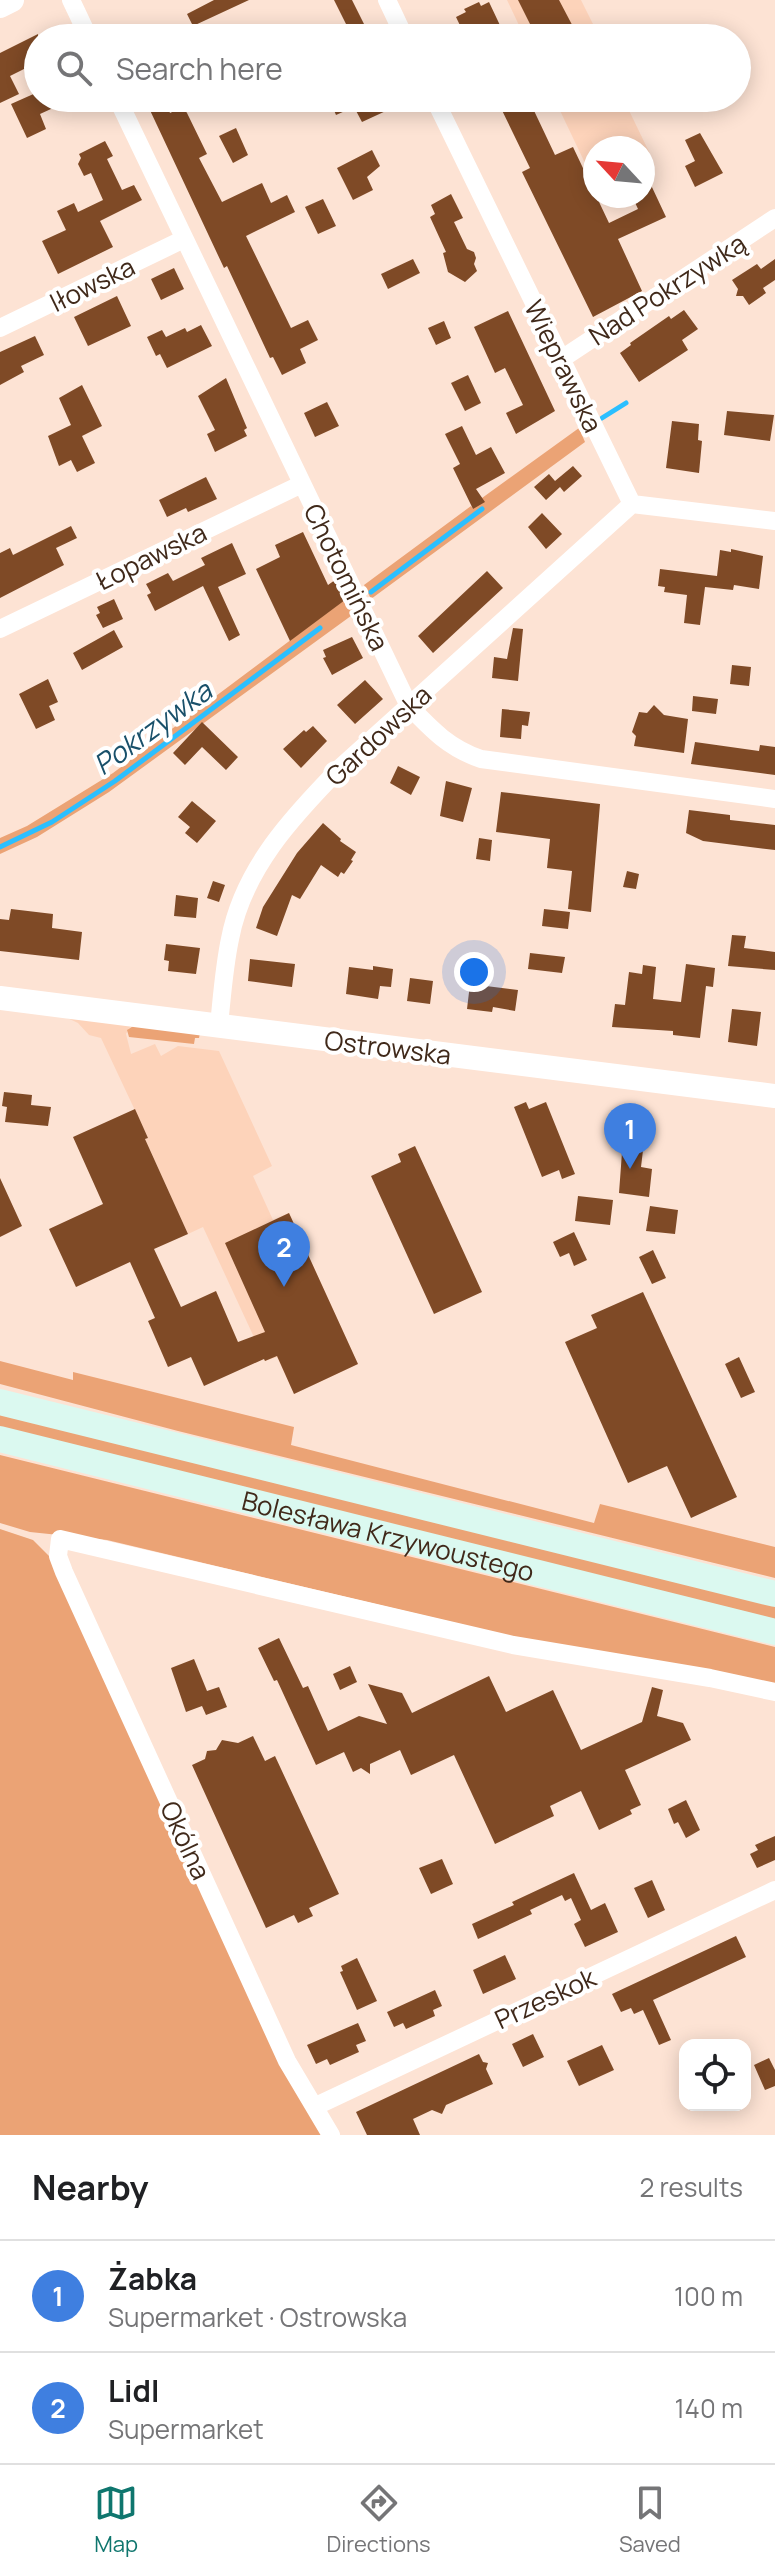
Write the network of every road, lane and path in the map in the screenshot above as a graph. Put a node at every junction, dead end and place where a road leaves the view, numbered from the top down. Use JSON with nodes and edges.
{"nodes":[{"id":1,"x":12,"y":0,"type":"edge"},
{"id":2,"x":71,"y":0,"type":"edge"},
{"id":3,"x":387,"y":0,"type":"edge"},
{"id":4,"x":0,"y":6,"type":"edge"},
{"id":5,"x":82,"y":24,"type":"edge"},
{"id":6,"x":398,"y":24,"type":"edge"},
{"id":7,"x":124,"y":112,"type":"edge"},
{"id":8,"x":441,"y":112,"type":"edge"},
{"id":9,"x":775,"y":218,"type":"edge"},
{"id":10,"x":184,"y":239,"type":"junction"},
{"id":11,"x":0,"y":328,"type":"edge"},
{"id":12,"x":560,"y":360,"type":"junction"},
{"id":13,"x":302,"y":484,"type":"junction"},
{"id":14,"x":632,"y":504,"type":"junction"},
{"id":15,"x":775,"y":521,"type":"edge"},
{"id":16,"x":0,"y":629,"type":"edge"},
{"id":17,"x":409,"y":706,"type":"junction"},
{"id":18,"x":775,"y":799,"type":"edge"},
{"id":19,"x":0,"y":998,"type":"edge"},
{"id":20,"x":219,"y":1025,"type":"junction"},
{"id":21,"x":775,"y":1096,"type":"edge"},
{"id":22,"x":0,"y":1402,"type":"edge"},
{"id":23,"x":0,"y":1439,"type":"edge"},
{"id":24,"x":775,"y":1594,"type":"edge"},
{"id":25,"x":775,"y":1632,"type":"edge"},
{"id":26,"x":775,"y":1692,"type":"edge"},
{"id":27,"x":775,"y":1890,"type":"edge"},
{"id":28,"x":316,"y":2106,"type":"junction"},
{"id":29,"x":331,"y":2135,"type":"edge"}],
"edges":[{"from":1,"to":4,"type":"street"},
{"from":2,"to":5,"type":"street"},
{"from":3,"to":6,"type":"street"},
{"from":7,"to":10,"type":"street","name":"Chotomińska"},
{"from":8,"to":12,"type":"street","name":"Wieprawska"},
{"from":9,"to":12,"type":"street","name":"Nad Pokrzywką"},
{"from":10,"to":11,"type":"street","name":"Iłowska"},
{"from":10,"to":13,"type":"street","name":"Chotomińska"},
{"from":12,"to":14,"type":"street","name":"Wieprawska"},
{"from":13,"to":16,"type":"street","name":"Łopawska"},
{"from":13,"to":17,"type":"street","name":"Chotomińska"},
{"from":14,"to":15,"type":"street"},
{"from":14,"to":17,"type":"street","name":"Gardowska"},
{"from":17,"to":18,"type":"street","name":"Chotomińska"},
{"from":17,"to":20,"type":"street","name":"Gardowska"},
{"from":19,"to":20,"type":"street","name":"Ostrowska"},
{"from":20,"to":21,"type":"street","name":"Ostrowska"},
{"from":22,"to":24,"type":"main road","name":"Bolesława Krzywoustego"},
{"from":23,"to":25,"type":"main road","name":"Bolesława Krzywoustego"},
{"from":26,"to":28,"type":"street","name":"Okólna"},
{"from":27,"to":28,"type":"street","name":"Przeskok"},
{"from":28,"to":29,"type":"street","name":"Okólna"}]}
